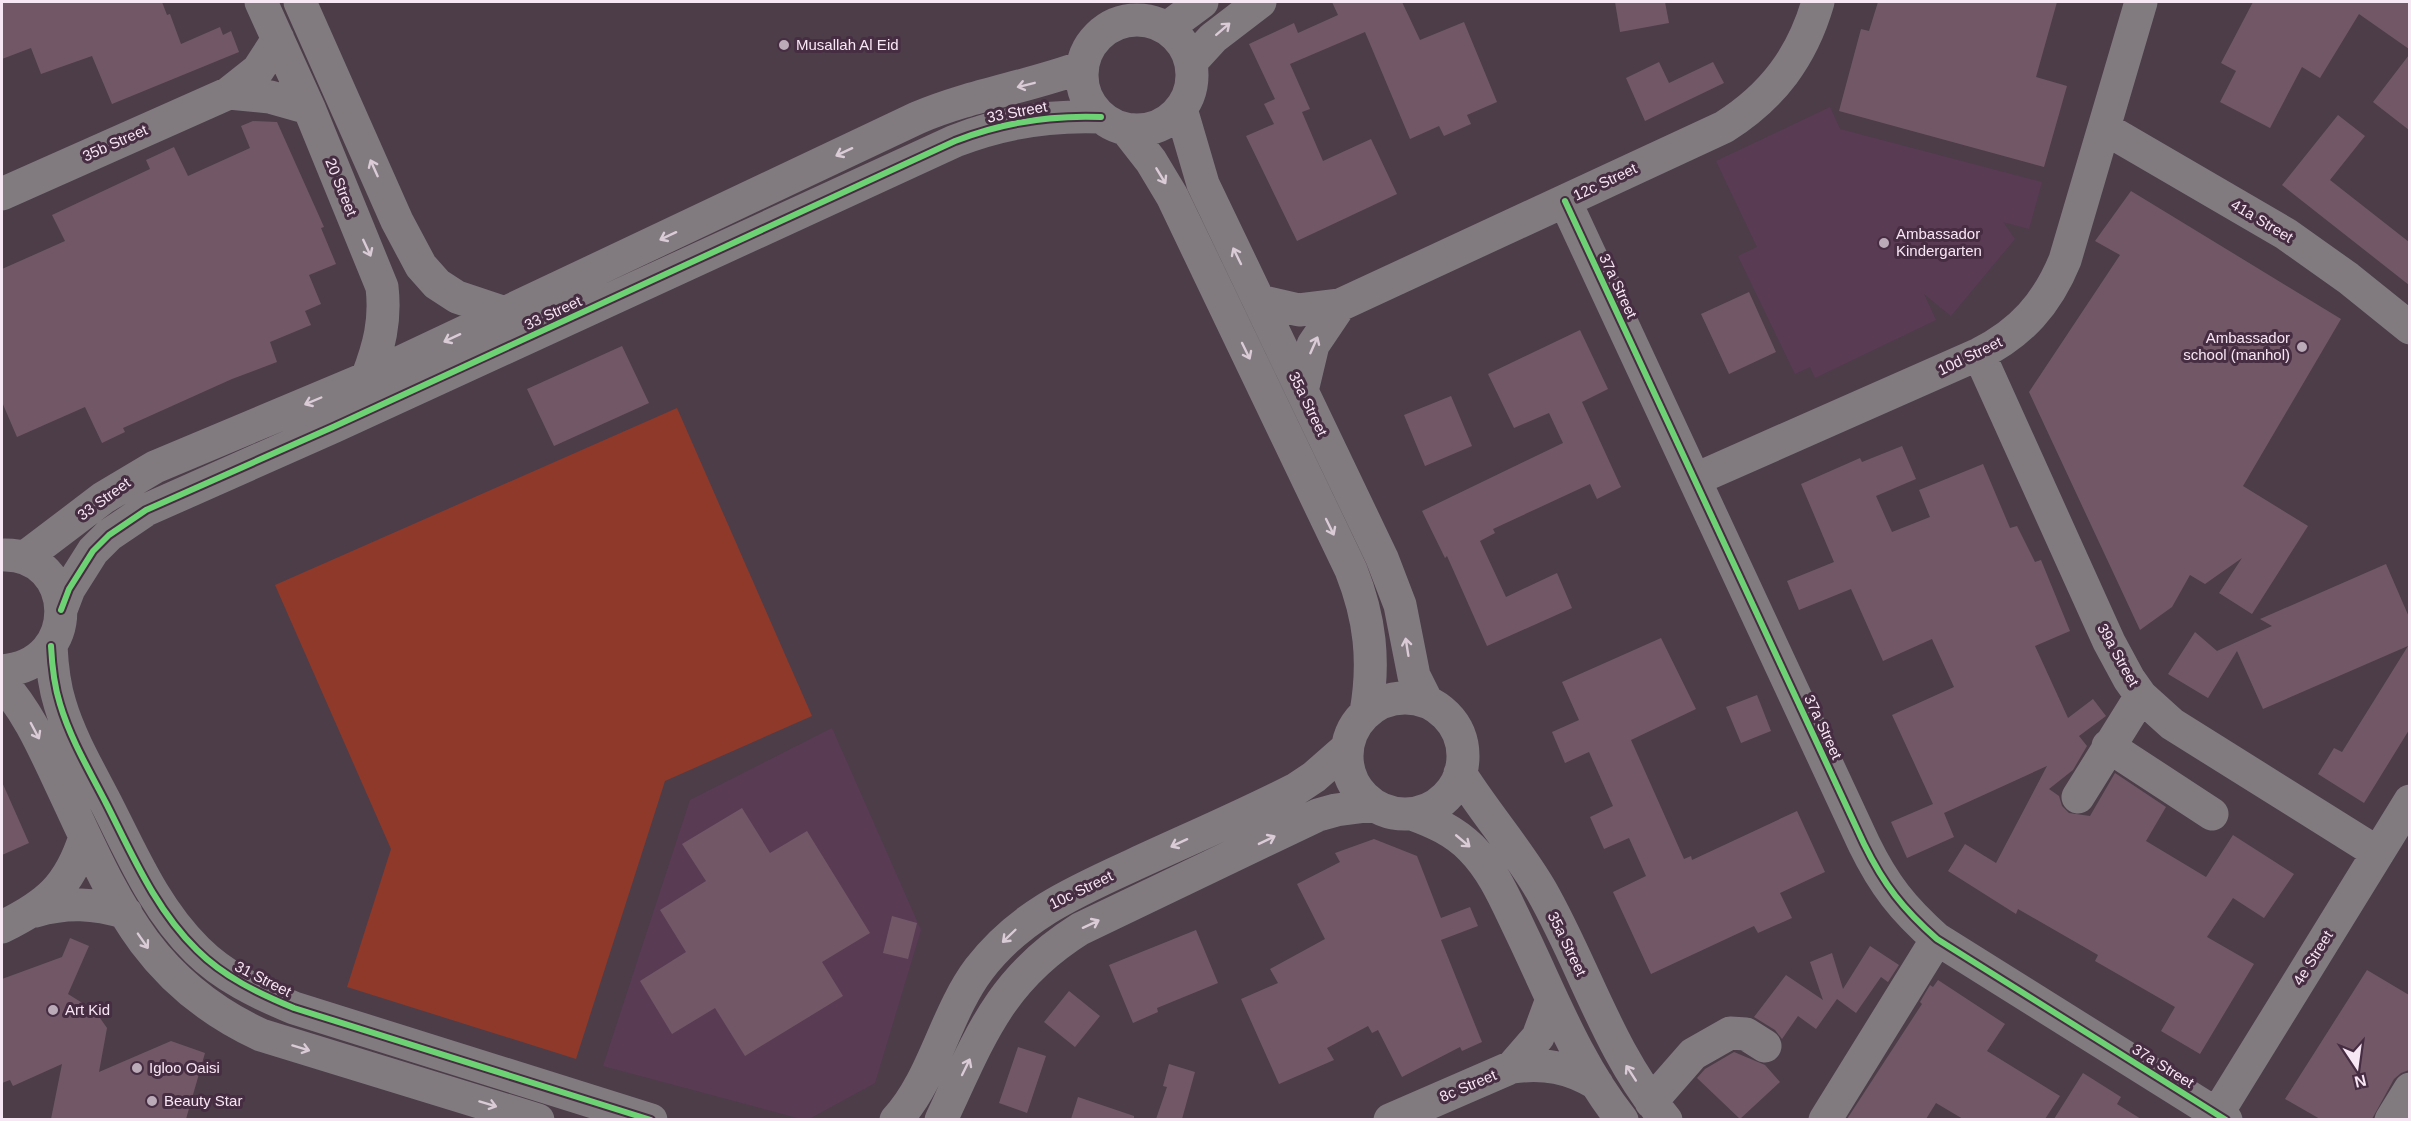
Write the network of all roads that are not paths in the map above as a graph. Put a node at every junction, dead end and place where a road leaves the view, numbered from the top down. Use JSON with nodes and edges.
{"nodes":[{"id":1,"x":261,"y":2,"type":"edge"},
{"id":2,"x":300,"y":2,"type":"edge"},
{"id":3,"x":1202,"y":2,"type":"edge"},
{"id":4,"x":1260,"y":2,"type":"edge"},
{"id":5,"x":1818,"y":2,"type":"edge"},
{"id":6,"x":2140,"y":2,"type":"edge"},
{"id":7,"x":1167,"y":28,"type":"junction"},
{"id":8,"x":278,"y":39,"type":"junction"},
{"id":9,"x":1191,"y":62,"type":"junction"},
{"id":10,"x":1082,"y":67,"type":"junction"},
{"id":11,"x":229,"y":93,"type":"junction"},
{"id":12,"x":309,"y":108,"type":"junction"},
{"id":13,"x":1180,"y":109,"type":"junction"},
{"id":14,"x":1113,"y":123,"type":"junction"},
{"id":15,"x":2104,"y":128,"type":"junction"},
{"id":16,"x":4,"y":186,"type":"edge"},
{"id":17,"x":1565,"y":201,"type":"junction"},
{"id":18,"x":1259,"y":301,"type":"junction"},
{"id":19,"x":1340,"y":305,"type":"junction"},
{"id":20,"x":505,"y":313,"type":"junction"},
{"id":21,"x":2409,"y":328,"type":"edge"},
{"id":22,"x":1979,"y":354,"type":"junction"},
{"id":23,"x":367,"y":378,"type":"junction"},
{"id":24,"x":1302,"y":391,"type":"junction"},
{"id":25,"x":1696,"y":479,"type":"junction"},
{"id":26,"x":13,"y":556,"type":"edge"},
{"id":27,"x":61,"y":610,"type":"junction"},
{"id":28,"x":51,"y":646,"type":"junction"},
{"id":29,"x":2,"y":671,"type":"edge"},
{"id":30,"x":2,"y":683,"type":"edge"},
{"id":31,"x":2141,"y":696,"type":"junction"},
{"id":32,"x":1427,"y":702,"type":"junction"},
{"id":33,"x":1366,"y":712,"type":"junction"},
{"id":34,"x":2108,"y":746,"type":"junction"},
{"id":35,"x":1346,"y":748,"type":"junction"},
{"id":36,"x":1460,"y":773,"type":"junction"},
{"id":37,"x":2078,"y":797,"type":"dead end"},
{"id":38,"x":2409,"y":801,"type":"edge"},
{"id":39,"x":1374,"y":805,"type":"junction"},
{"id":40,"x":1412,"y":814,"type":"junction"},
{"id":41,"x":2212,"y":814,"type":"dead end"},
{"id":42,"x":86,"y":837,"type":"junction"},
{"id":43,"x":2378,"y":853,"type":"junction"},
{"id":44,"x":35,"y":911,"type":"junction"},
{"id":45,"x":126,"y":913,"type":"junction"},
{"id":46,"x":2,"y":927,"type":"edge"},
{"id":47,"x":1937,"y":939,"type":"junction"},
{"id":48,"x":1552,"y":999,"type":"junction"},
{"id":49,"x":1765,"y":1046,"type":"dead end"},
{"id":50,"x":1512,"y":1067,"type":"junction"},
{"id":51,"x":1597,"y":1084,"type":"junction"},
{"id":52,"x":2409,"y":1089,"type":"edge"},
{"id":53,"x":1659,"y":1111,"type":"edge"},
{"id":54,"x":2222,"y":1117,"type":"edge"},
{"id":55,"x":537,"y":1119,"type":"edge"},
{"id":56,"x":651,"y":1119,"type":"edge"},
{"id":57,"x":896,"y":1119,"type":"edge"},
{"id":58,"x":941,"y":1119,"type":"edge"},
{"id":59,"x":1390,"y":1119,"type":"edge"},
{"id":60,"x":1622,"y":1119,"type":"edge"},
{"id":61,"x":1825,"y":1119,"type":"edge"},
{"id":62,"x":2391,"y":1119,"type":"edge"}],
"edges":[{"from":1,"to":8,"type":"street","name":"20 Street"},
{"from":20,"to":2,"type":"street","one_way":true},
{"from":3,"to":7,"type":"street"},
{"from":9,"to":4,"type":"street","one_way":true},
{"from":5,"to":17,"type":"street","name":"12c Street"},
{"from":6,"to":15,"type":"street","name":"10d Street"},
{"from":7,"to":9,"type":"street"},
{"from":7,"to":10,"type":"street"},
{"from":8,"to":11,"type":"street","name":"35b Street"},
{"from":8,"to":12,"type":"street","name":"20 Street"},
{"from":9,"to":13,"type":"street"},
{"from":10,"to":14,"type":"street"},
{"from":10,"to":20,"type":"street","name":"33 Street","one_way":true},
{"from":11,"to":12,"type":"street","name":"35b Street"},
{"from":11,"to":16,"type":"street","name":"35b Street"},
{"from":12,"to":23,"type":"street","name":"20 Street","one_way":true},
{"from":13,"to":14,"type":"street"},
{"from":18,"to":13,"type":"street","name":"35a Street","one_way":true},
{"from":14,"to":27,"type":"street","name":"33 Street"},
{"from":14,"to":33,"type":"street","one_way":true},
{"from":15,"to":21,"type":"street","name":"41a Street"},
{"from":15,"to":22,"type":"street","name":"10d Street"},
{"from":17,"to":19,"type":"street","name":"12c Street"},
{"from":17,"to":25,"type":"street","name":"37a Street"},
{"from":18,"to":19,"type":"street","name":"12c Street"},
{"from":18,"to":24,"type":"street","name":"35a Street"},
{"from":24,"to":19,"type":"street","one_way":true},
{"from":20,"to":23,"type":"street","name":"33 Street","one_way":true},
{"from":22,"to":25,"type":"street","name":"10d Street"},
{"from":22,"to":31,"type":"street","name":"39a Street"},
{"from":23,"to":26,"type":"street","name":"33 Street","one_way":true},
{"from":32,"to":24,"type":"street","name":"35a Street","one_way":true},
{"from":25,"to":47,"type":"street","name":"37a Street"},
{"from":26,"to":27,"type":"street"},
{"from":27,"to":28,"type":"street","name":"33 Street"},
{"from":28,"to":29,"type":"street"},
{"from":28,"to":56,"type":"street","name":"31 Street"},
{"from":30,"to":42,"type":"street","one_way":true},
{"from":31,"to":34,"type":"street"},
{"from":31,"to":43,"type":"street","name":"39a Street"},
{"from":32,"to":33,"type":"street"},
{"from":32,"to":36,"type":"street"},
{"from":33,"to":35,"type":"street"},
{"from":34,"to":37,"type":"street"},
{"from":34,"to":41,"type":"street"},
{"from":35,"to":39,"type":"street"},
{"from":35,"to":57,"type":"street","name":"10c Street","one_way":true},
{"from":36,"to":40,"type":"street"},
{"from":53,"to":36,"type":"street","name":"35a Street","one_way":true},
{"from":38,"to":43,"type":"street","name":"4e Street"},
{"from":39,"to":40,"type":"street"},
{"from":58,"to":39,"type":"street","one_way":true},
{"from":40,"to":48,"type":"street","one_way":true},
{"from":42,"to":44,"type":"street"},
{"from":42,"to":45,"type":"street"},
{"from":43,"to":54,"type":"street","name":"4e Street"},
{"from":44,"to":45,"type":"street"},
{"from":44,"to":46,"type":"street"},
{"from":45,"to":55,"type":"street","one_way":true},
{"from":47,"to":54,"type":"street","name":"37a Street"},
{"from":47,"to":61,"type":"street"},
{"from":48,"to":50,"type":"street","name":"8c Street"},
{"from":48,"to":51,"type":"street"},
{"from":49,"to":53,"type":"street"},
{"from":50,"to":51,"type":"street","name":"8c Street"},
{"from":50,"to":59,"type":"street","name":"8c Street"},
{"from":51,"to":60,"type":"street"},
{"from":52,"to":62,"type":"street"}]}
